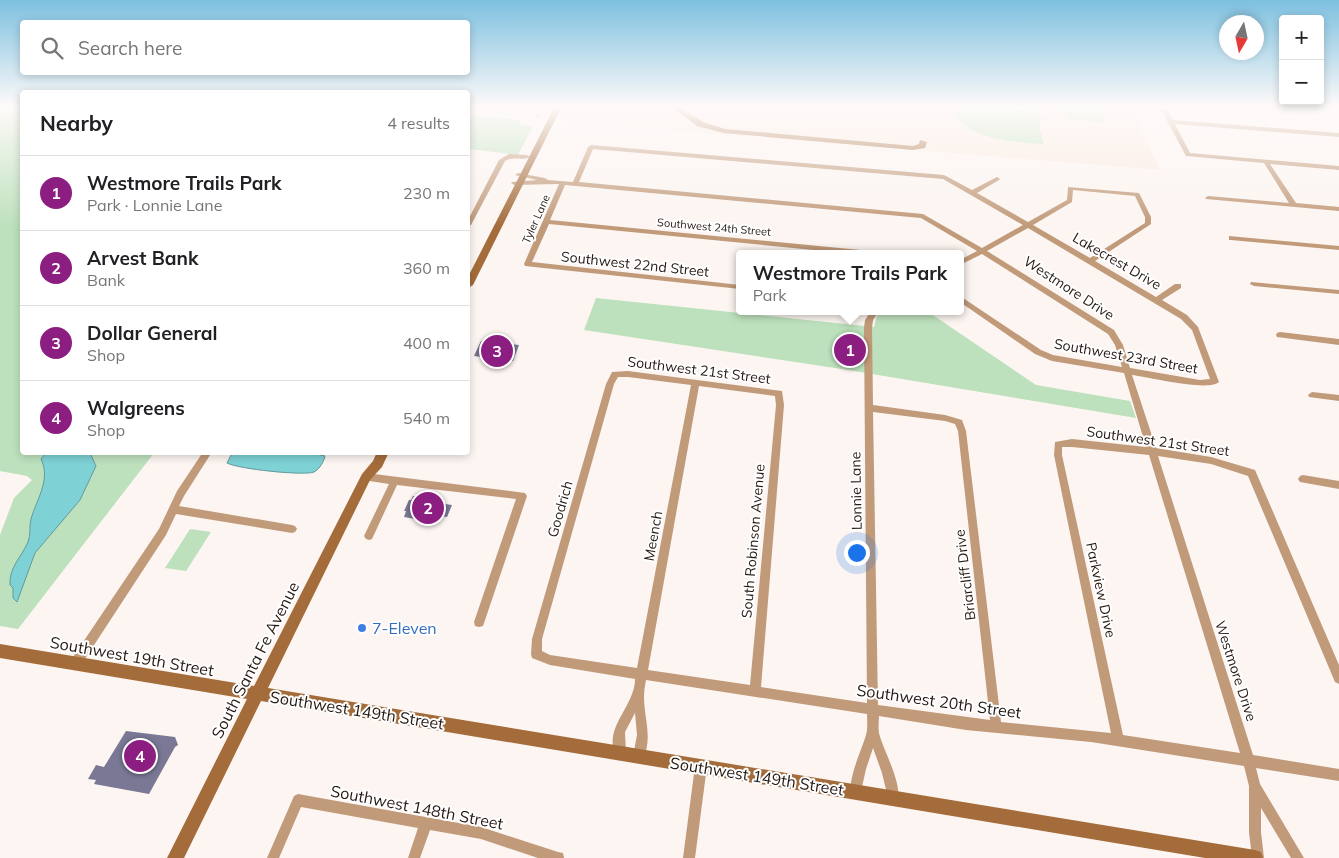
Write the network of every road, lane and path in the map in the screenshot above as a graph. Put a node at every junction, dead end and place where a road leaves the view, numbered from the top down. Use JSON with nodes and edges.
{"nodes":[{"id":1,"x":532,"y":146,"type":"edge"},
{"id":2,"x":537,"y":146,"type":"edge"},
{"id":3,"x":891,"y":146,"type":"edge"},
{"id":4,"x":922,"y":146,"type":"edge"},
{"id":5,"x":1183,"y":146,"type":"edge"},
{"id":6,"x":527,"y":157,"type":"junction"},
{"id":7,"x":1266,"y":162,"type":"junction"},
{"id":8,"x":1339,"y":168,"type":"edge"},
{"id":9,"x":518,"y":179,"type":"junction"},
{"id":10,"x":997,"y":179,"type":"dead end"},
{"id":11,"x":552,"y":182,"type":"joint"},
{"id":12,"x":563,"y":183,"type":"junction"},
{"id":13,"x":575,"y":184,"type":"junction"},
{"id":14,"x":1070,"y":188,"type":"joint"},
{"id":15,"x":973,"y":192,"type":"junction"},
{"id":16,"x":1208,"y":198,"type":"dead end"},
{"id":17,"x":1294,"y":205,"type":"junction"},
{"id":18,"x":1339,"y":209,"type":"edge"},
{"id":19,"x":470,"y":221,"type":"edge"},
{"id":20,"x":546,"y":222,"type":"junction"},
{"id":21,"x":1029,"y":225,"type":"junction"},
{"id":22,"x":1230,"y":238,"type":"dead end"},
{"id":23,"x":1339,"y":248,"type":"edge"},
{"id":24,"x":839,"y":250,"type":"edge"},
{"id":25,"x":982,"y":251,"type":"junction"},
{"id":26,"x":964,"y":261,"type":"edge"},
{"id":27,"x":1090,"y":261,"type":"junction"},
{"id":28,"x":528,"y":264,"type":"joint"},
{"id":29,"x":470,"y":268,"type":"edge"},
{"id":30,"x":470,"y":281,"type":"edge"},
{"id":31,"x":1254,"y":284,"type":"dead end"},
{"id":32,"x":1178,"y":286,"type":"dead end"},
{"id":33,"x":736,"y":287,"type":"edge"},
{"id":34,"x":1339,"y":292,"type":"edge"},
{"id":35,"x":1156,"y":300,"type":"junction"},
{"id":36,"x":964,"y":301,"type":"edge"},
{"id":37,"x":873,"y":315,"type":"edge"},
{"id":38,"x":1280,"y":335,"type":"dead end"},
{"id":39,"x":1339,"y":342,"type":"edge"},
{"id":40,"x":1126,"y":371,"type":"junction"},
{"id":41,"x":615,"y":374,"type":"joint"},
{"id":42,"x":696,"y":382,"type":"junction"},
{"id":43,"x":1214,"y":382,"type":"joint"},
{"id":44,"x":779,"y":394,"type":"joint"},
{"id":45,"x":1312,"y":395,"type":"dead end"},
{"id":46,"x":1339,"y":398,"type":"edge"},
{"id":47,"x":869,"y":408,"type":"junction"},
{"id":48,"x":1058,"y":444,"type":"joint"},
{"id":49,"x":1152,"y":453,"type":"junction"},
{"id":50,"x":206,"y":455,"type":"edge"},
{"id":51,"x":373,"y":455,"type":"edge"},
{"id":52,"x":382,"y":455,"type":"edge"},
{"id":53,"x":366,"y":477,"type":"junction"},
{"id":54,"x":1304,"y":479,"type":"dead end"},
{"id":55,"x":396,"y":480,"type":"junction"},
{"id":56,"x":1339,"y":485,"type":"edge"},
{"id":57,"x":173,"y":509,"type":"junction"},
{"id":58,"x":292,"y":529,"type":"dead end"},
{"id":59,"x":369,"y":536,"type":"dead end"},
{"id":60,"x":479,"y":622,"type":"dead end"},
{"id":61,"x":0,"y":652,"type":"edge"},
{"id":62,"x":536,"y":654,"type":"joint"},
{"id":63,"x":75,"y":664,"type":"junction"},
{"id":64,"x":642,"y":674,"type":"junction"},
{"id":65,"x":1339,"y":678,"type":"edge"},
{"id":66,"x":755,"y":692,"type":"junction"},
{"id":67,"x":258,"y":694,"type":"junction"},
{"id":68,"x":638,"y":695,"type":"junction"},
{"id":69,"x":875,"y":710,"type":"junction"},
{"id":70,"x":996,"y":726,"type":"junction"},
{"id":71,"x":874,"y":732,"type":"junction"},
{"id":72,"x":1118,"y":741,"type":"junction"},
{"id":73,"x":620,"y":753,"type":"junction"},
{"id":74,"x":639,"y":756,"type":"junction"},
{"id":75,"x":1248,"y":760,"type":"junction"},
{"id":76,"x":701,"y":766,"type":"junction"},
{"id":77,"x":1339,"y":775,"type":"edge"},
{"id":78,"x":1255,"y":786,"type":"junction"},
{"id":79,"x":856,"y":792,"type":"junction"},
{"id":80,"x":893,"y":798,"type":"junction"},
{"id":81,"x":298,"y":800,"type":"joint"},
{"id":82,"x":426,"y":824,"type":"junction"},
{"id":83,"x":1238,"y":857,"type":"edge"},
{"id":84,"x":175,"y":858,"type":"edge"},
{"id":85,"x":273,"y":858,"type":"edge"},
{"id":86,"x":414,"y":858,"type":"edge"},
{"id":87,"x":558,"y":858,"type":"edge"},
{"id":88,"x":689,"y":858,"type":"edge"},
{"id":89,"x":1257,"y":858,"type":"edge"},
{"id":90,"x":1298,"y":858,"type":"edge"}],
"edges":[{"from":1,"to":6,"type":"street"},
{"from":2,"to":9,"type":"street"},
{"from":3,"to":4,"type":"street"},
{"from":5,"to":7,"type":"street"},
{"from":6,"to":9,"type":"street"},
{"from":6,"to":19,"type":"street"},
{"from":7,"to":8,"type":"street"},
{"from":7,"to":17,"type":"street"},
{"from":9,"to":11,"type":"street","name":"Westmore Drive"},
{"from":9,"to":29,"type":"street"},
{"from":9,"to":30,"type":"street"},
{"from":10,"to":15,"type":"street"},
{"from":11,"to":12,"type":"street","name":"Westmore Drive"},
{"from":12,"to":13,"type":"street","name":"Westmore Drive"},
{"from":12,"to":20,"type":"street","name":"Tyler Lane"},
{"from":13,"to":15,"type":"street","name":"Lakecrest Drive"},
{"from":13,"to":25,"type":"street","name":"Westmore Drive"},
{"from":14,"to":21,"type":"street"},
{"from":14,"to":27,"type":"street"},
{"from":15,"to":21,"type":"street","name":"Lakecrest Drive"},
{"from":16,"to":17,"type":"street"},
{"from":17,"to":18,"type":"street"},
{"from":20,"to":24,"type":"street","name":"Southwest 24th Street"},
{"from":20,"to":28,"type":"street","name":"Tyler Lane"},
{"from":21,"to":25,"type":"street"},
{"from":21,"to":27,"type":"street","name":"Lakecrest Drive"},
{"from":22,"to":23,"type":"street"},
{"from":25,"to":26,"type":"street"},
{"from":25,"to":40,"type":"street","name":"Westmore Drive"},
{"from":27,"to":35,"type":"street","name":"Lakecrest Drive"},
{"from":28,"to":33,"type":"street","name":"Southwest 22nd Street"},
{"from":31,"to":34,"type":"street"},
{"from":32,"to":35,"type":"street"},
{"from":35,"to":43,"type":"street","name":"Lakecrest Drive"},
{"from":36,"to":40,"type":"street","name":"Southwest 23rd Street"},
{"from":37,"to":47,"type":"street","name":"Lonnie Lane"},
{"from":38,"to":39,"type":"street"},
{"from":40,"to":43,"type":"street","name":"Southwest 23rd Street"},
{"from":40,"to":49,"type":"street","name":"Westmore Drive"},
{"from":41,"to":42,"type":"street","name":"Southwest 21st Street"},
{"from":41,"to":62,"type":"street","name":"Goodrich"},
{"from":42,"to":44,"type":"street","name":"Southwest 21st Street"},
{"from":42,"to":64,"type":"street","name":"Meench"},
{"from":44,"to":66,"type":"street","name":"South Robinson Avenue"},
{"from":45,"to":46,"type":"street"},
{"from":47,"to":69,"type":"street","name":"Lonnie Lane"},
{"from":47,"to":70,"type":"street","name":"Briarcliff Drive"},
{"from":48,"to":49,"type":"street","name":"Southwest 21st Street"},
{"from":48,"to":72,"type":"street","name":"Parkview Drive"},
{"from":49,"to":65,"type":"street","name":"Southwest 21st Street"},
{"from":49,"to":75,"type":"street","name":"Westmore Drive"},
{"from":50,"to":57,"type":"street"},
{"from":51,"to":53,"type":"street","name":"South Santa Fe Avenue"},
{"from":52,"to":53,"type":"street","name":"South Santa Fe Avenue"},
{"from":53,"to":55,"type":"street"},
{"from":53,"to":67,"type":"street","name":"South Santa Fe Avenue"},
{"from":54,"to":56,"type":"street"},
{"from":55,"to":59,"type":"street"},
{"from":55,"to":60,"type":"street"},
{"from":57,"to":58,"type":"street"},
{"from":57,"to":63,"type":"street"},
{"from":61,"to":63,"type":"street","name":"Southwest 19th Street"},
{"from":62,"to":64,"type":"street","name":"Southwest 20th Street"},
{"from":63,"to":67,"type":"street","name":"Southwest 19th Street"},
{"from":64,"to":66,"type":"street","name":"Southwest 20th Street"},
{"from":64,"to":68,"type":"street","name":"Meench"},
{"from":66,"to":69,"type":"street","name":"Southwest 20th Street"},
{"from":67,"to":73,"type":"street","name":"Southwest 149th Street"},
{"from":67,"to":84,"type":"street","name":"South Santa Fe Avenue"},
{"from":68,"to":73,"type":"street","name":"Meench"},
{"from":68,"to":74,"type":"street","name":"Meench"},
{"from":69,"to":70,"type":"street","name":"Southwest 20th Street"},
{"from":69,"to":71,"type":"street","name":"Lonnie Lane"},
{"from":70,"to":72,"type":"street","name":"Southwest 20th Street"},
{"from":71,"to":79,"type":"street","name":"Lonnie Lane"},
{"from":71,"to":80,"type":"street","name":"Lonnie Lane"},
{"from":72,"to":75,"type":"street","name":"Southwest 20th Street"},
{"from":73,"to":74,"type":"street","name":"Southwest 149th Street"},
{"from":74,"to":76,"type":"street","name":"Southwest 149th Street"},
{"from":75,"to":77,"type":"street","name":"Southwest 20th Street"},
{"from":75,"to":78,"type":"street","name":"Westmore Drive"},
{"from":76,"to":79,"type":"street","name":"Southwest 149th Street"},
{"from":76,"to":88,"type":"street"},
{"from":78,"to":89,"type":"street","name":"Westmore Drive"},
{"from":78,"to":90,"type":"street","name":"Westmore Drive"},
{"from":79,"to":80,"type":"street","name":"Southwest 149th Street"},
{"from":80,"to":83,"type":"street","name":"Southwest 149th Street"},
{"from":81,"to":82,"type":"street","name":"Southwest 148th Street"},
{"from":81,"to":85,"type":"street"},
{"from":82,"to":86,"type":"street"},
{"from":82,"to":87,"type":"street","name":"Southwest 148th Street"},
{"from":83,"to":89,"type":"street","name":"Southwest 149th Street"}]}
